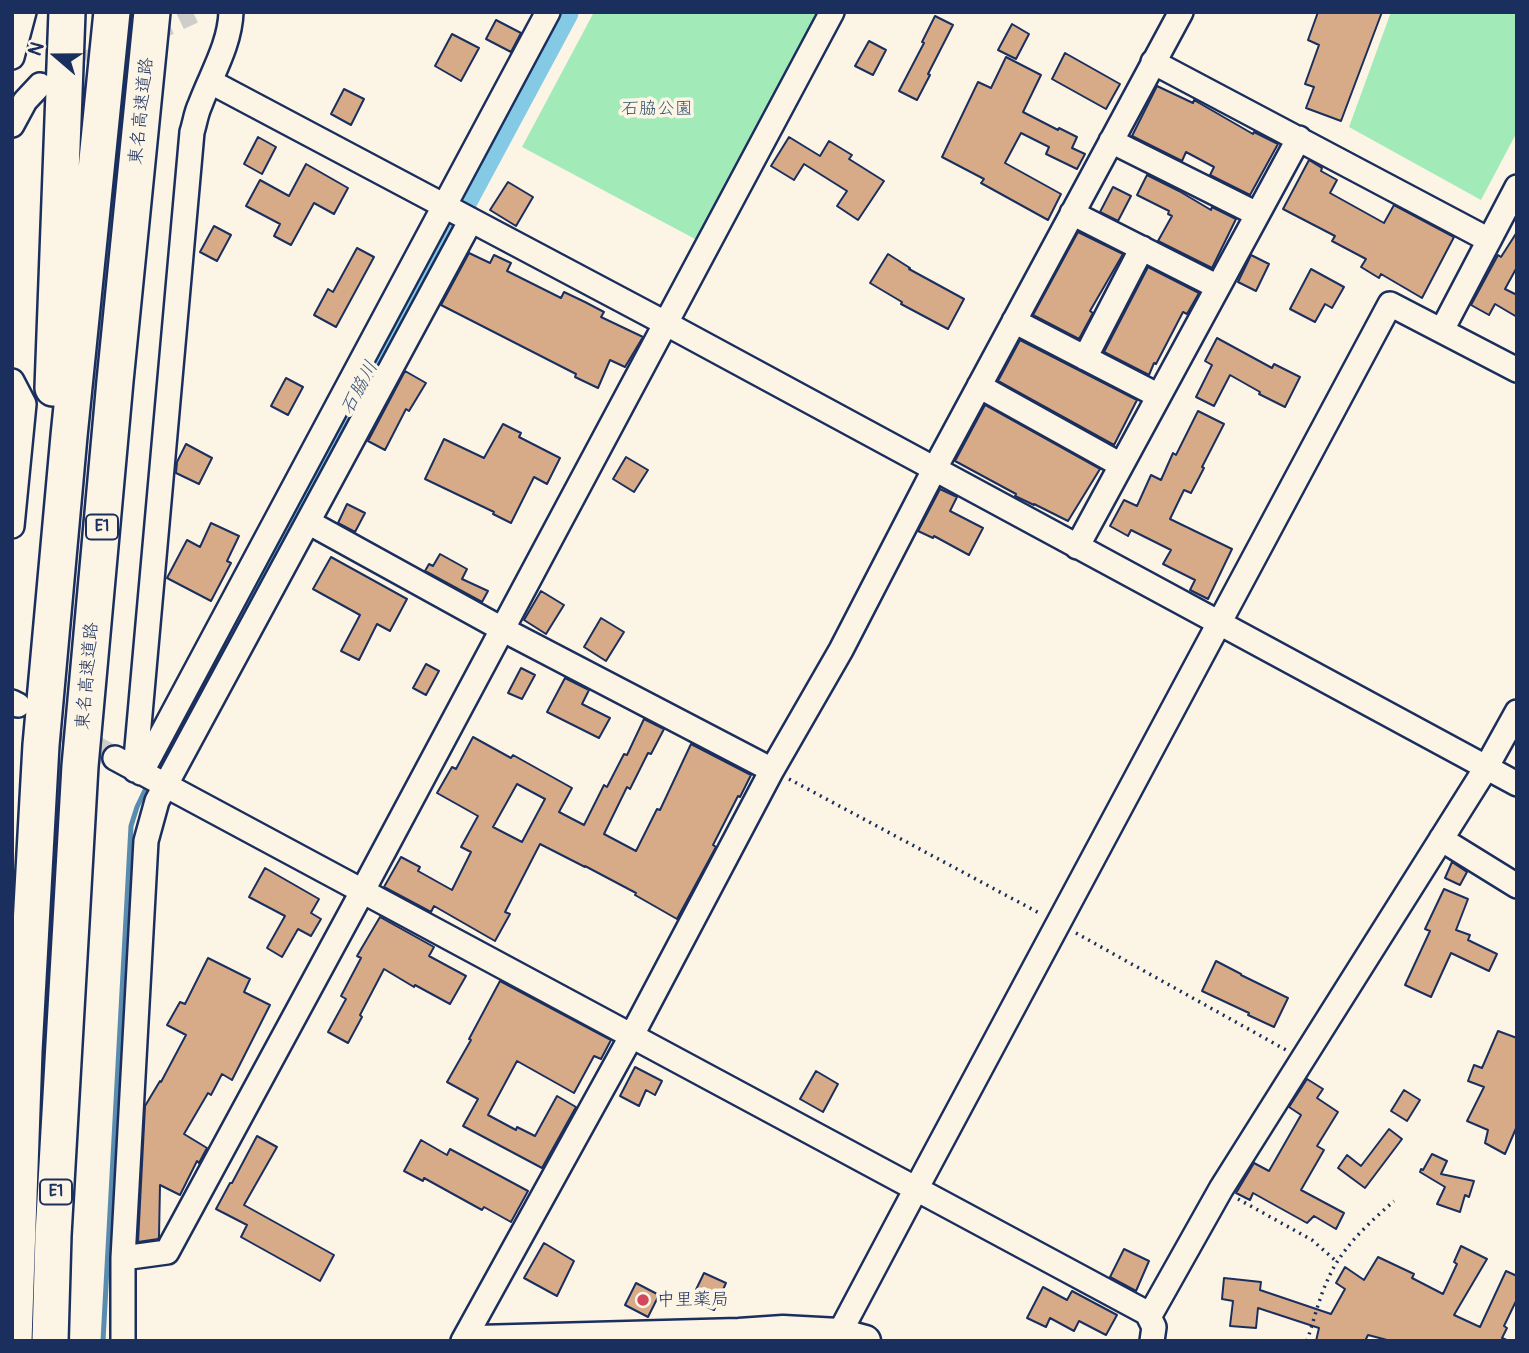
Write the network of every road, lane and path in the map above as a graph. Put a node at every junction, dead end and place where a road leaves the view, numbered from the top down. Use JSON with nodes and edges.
{"nodes":[{"id":1,"x":24,"y":12,"type":"edge"},
{"id":2,"x":67,"y":12,"type":"edge"},
{"id":3,"x":112,"y":12,"type":"edge"},
{"id":4,"x":152,"y":12,"type":"edge"},
{"id":5,"x":165,"y":12,"type":"edge"},
{"id":6,"x":231,"y":12,"type":"edge"},
{"id":7,"x":548,"y":12,"type":"edge"},
{"id":8,"x":832,"y":12,"type":"edge"},
{"id":9,"x":1181,"y":12,"type":"edge"},
{"id":10,"x":12,"y":57,"type":"edge"},
{"id":11,"x":1153,"y":62,"type":"junction"},
{"id":12,"x":211,"y":82,"type":"junction"},
{"id":13,"x":40,"y":85,"type":"tunnel mouth"},
{"id":14,"x":14,"y":113,"type":"edge"},
{"id":15,"x":1299,"y":138,"type":"junction"},
{"id":16,"x":1111,"y":141,"type":"junction"},
{"id":17,"x":138,"y":153,"type":"junction"},
{"id":18,"x":1517,"y":187,"type":"edge"},
{"id":19,"x":445,"y":206,"type":"junction"},
{"id":20,"x":1072,"y":213,"type":"junction"},
{"id":21,"x":1257,"y":214,"type":"junction"},
{"id":22,"x":471,"y":220,"type":"junction"},
{"id":23,"x":1489,"y":240,"type":"junction"},
{"id":24,"x":1142,"y":248,"type":"junction"},
{"id":25,"x":1218,"y":287,"type":"junction"},
{"id":26,"x":1014,"y":321,"type":"junction"},
{"id":27,"x":665,"y":323,"type":"junction"},
{"id":28,"x":1442,"y":330,"type":"junction"},
{"id":29,"x":1085,"y":358,"type":"junction"},
{"id":30,"x":1517,"y":370,"type":"edge"},
{"id":31,"x":12,"y":381,"type":"edge"},
{"id":32,"x":979,"y":386,"type":"junction"},
{"id":33,"x":1159,"y":396,"type":"junction"},
{"id":34,"x":1121,"y":465,"type":"junction"},
{"id":35,"x":934,"y":470,"type":"junction"},
{"id":36,"x":308,"y":523,"type":"junction"},
{"id":37,"x":12,"y":526,"type":"edge"},
{"id":38,"x":1077,"y":547,"type":"junction"},
{"id":39,"x":1219,"y":623,"type":"junction"},
{"id":40,"x":502,"y":629,"type":"junction"},
{"id":41,"x":1517,"y":712,"type":"edge"},
{"id":42,"x":41,"y":745,"type":"junction"},
{"id":43,"x":115,"y":758,"type":"tunnel mouth"},
{"id":44,"x":1486,"y":768,"type":"junction"},
{"id":45,"x":772,"y":770,"type":"junction"},
{"id":46,"x":138,"y":771,"type":"junction"},
{"id":47,"x":1517,"y":784,"type":"edge"},
{"id":48,"x":165,"y":786,"type":"junction"},
{"id":49,"x":1441,"y":839,"type":"junction"},
{"id":50,"x":1517,"y":886,"type":"edge"},
{"id":51,"x":362,"y":892,"type":"junction"},
{"id":52,"x":1042,"y":914,"type":"dead end"},
{"id":53,"x":1066,"y":927,"type":"dead end"},
{"id":54,"x":632,"y":1035,"type":"junction"},
{"id":55,"x":1303,"y":1059,"type":"junction"},
{"id":56,"x":916,"y":1189,"type":"junction"},
{"id":57,"x":1221,"y":1189,"type":"junction"},
{"id":58,"x":1394,"y":1201,"type":"dead end"},
{"id":59,"x":123,"y":1258,"type":"junction"},
{"id":60,"x":1336,"y":1261,"type":"junction"},
{"id":61,"x":1149,"y":1317,"type":"junction"},
{"id":62,"x":780,"y":1336,"type":"edge"},
{"id":63,"x":852,"y":1338,"type":"edge"},
{"id":64,"x":14,"y":1341,"type":"edge"},
{"id":65,"x":50,"y":1341,"type":"edge"},
{"id":66,"x":123,"y":1341,"type":"edge"},
{"id":67,"x":463,"y":1341,"type":"edge"},
{"id":68,"x":478,"y":1341,"type":"edge"},
{"id":69,"x":1153,"y":1341,"type":"edge"},
{"id":70,"x":1307,"y":1341,"type":"edge"}],
"edges":[{"from":1,"to":10,"type":"street"},
{"from":2,"to":42,"type":"highway"},
{"from":3,"to":42,"type":"highway","number":"E1"},
{"from":4,"to":17,"type":"highway","name":"東名高速道路","number":"E1"},
{"from":5,"to":17,"type":"highway"},
{"from":6,"to":12,"type":"street"},
{"from":7,"to":19,"type":"street"},
{"from":8,"to":27,"type":"street"},
{"from":9,"to":11,"type":"street"},
{"from":11,"to":15,"type":"street"},
{"from":11,"to":16,"type":"street"},
{"from":12,"to":19,"type":"street"},
{"from":12,"to":46,"type":"street"},
{"from":13,"to":14,"type":"street"},
{"from":15,"to":21,"type":"street"},
{"from":15,"to":23,"type":"street"},
{"from":16,"to":20,"type":"street"},
{"from":16,"to":21,"type":"street"},
{"from":17,"to":65,"type":"highway","name":"東名高速道路","number":"E1"},
{"from":18,"to":23,"type":"street"},
{"from":19,"to":22,"type":"street"},
{"from":19,"to":46,"type":"street"},
{"from":20,"to":24,"type":"street"},
{"from":20,"to":26,"type":"street"},
{"from":21,"to":25,"type":"street"},
{"from":22,"to":27,"type":"street"},
{"from":22,"to":36,"type":"street"},
{"from":23,"to":28,"type":"street"},
{"from":24,"to":25,"type":"street"},
{"from":24,"to":29,"type":"street"},
{"from":25,"to":33,"type":"street"},
{"from":26,"to":29,"type":"street"},
{"from":26,"to":32,"type":"street"},
{"from":27,"to":35,"type":"street"},
{"from":27,"to":40,"type":"street"},
{"from":28,"to":30,"type":"street"},
{"from":28,"to":39,"type":"street"},
{"from":29,"to":33,"type":"street"},
{"from":31,"to":37,"type":"street"},
{"from":32,"to":34,"type":"street"},
{"from":32,"to":35,"type":"street"},
{"from":33,"to":34,"type":"street"},
{"from":34,"to":38,"type":"street"},
{"from":35,"to":38,"type":"street"},
{"from":35,"to":45,"type":"street"},
{"from":36,"to":40,"type":"street"},
{"from":36,"to":48,"type":"street"},
{"from":38,"to":39,"type":"street"},
{"from":39,"to":44,"type":"street"},
{"from":39,"to":56,"type":"street"},
{"from":40,"to":45,"type":"street"},
{"from":40,"to":51,"type":"street"},
{"from":41,"to":44,"type":"street"},
{"from":42,"to":64,"type":"highway","number":"E1"},
{"from":43,"to":46,"type":"street"},
{"from":44,"to":47,"type":"street"},
{"from":44,"to":49,"type":"street"},
{"from":45,"to":52,"type":"path"},
{"from":45,"to":54,"type":"street"},
{"from":46,"to":48,"type":"street"},
{"from":48,"to":51,"type":"street"},
{"from":48,"to":59,"type":"street"},
{"from":49,"to":50,"type":"street"},
{"from":49,"to":55,"type":"street"},
{"from":51,"to":54,"type":"street"},
{"from":51,"to":59,"type":"street"},
{"from":53,"to":55,"type":"path"},
{"from":54,"to":56,"type":"street"},
{"from":54,"to":67,"type":"street"},
{"from":55,"to":57,"type":"street"},
{"from":56,"to":61,"type":"street"},
{"from":56,"to":63,"type":"street"},
{"from":57,"to":60,"type":"path"},
{"from":57,"to":61,"type":"street"},
{"from":58,"to":60,"type":"path"},
{"from":59,"to":66,"type":"street"},
{"from":60,"to":70,"type":"path"},
{"from":61,"to":69,"type":"street"},
{"from":62,"to":63,"type":"main road"},
{"from":62,"to":68,"type":"main road"}]}
